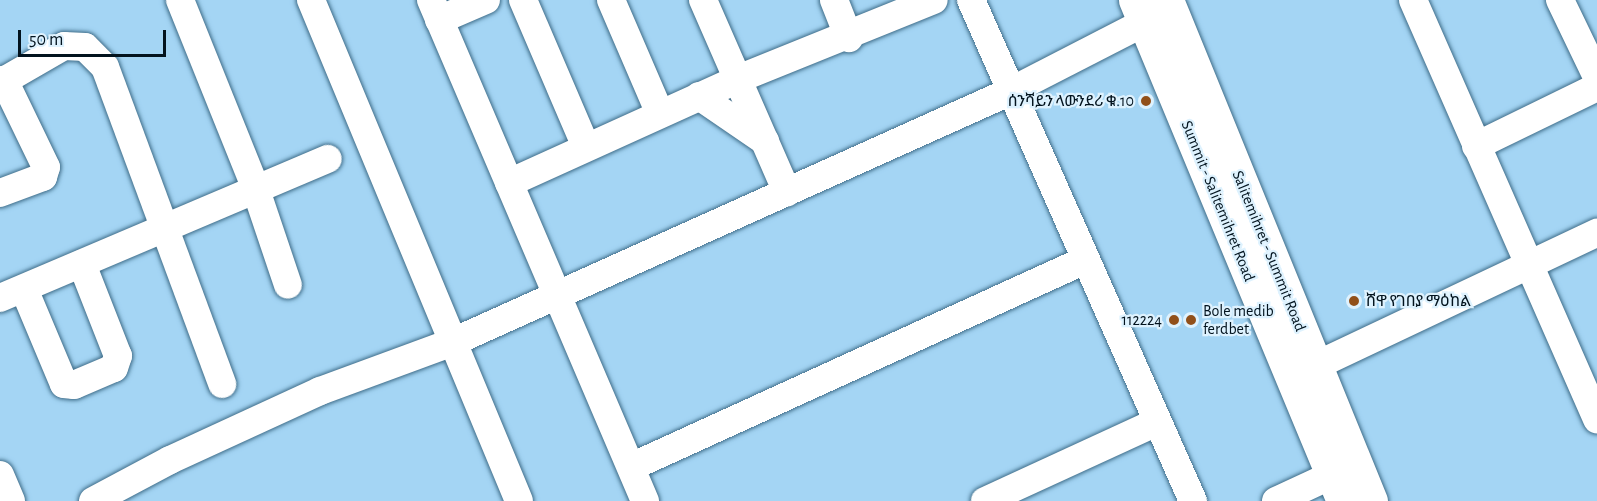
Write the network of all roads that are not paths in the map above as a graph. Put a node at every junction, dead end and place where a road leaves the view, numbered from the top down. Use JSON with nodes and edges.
{"nodes":[{"id":1,"x":180,"y":0,"type":"edge"},
{"id":2,"x":311,"y":0,"type":"edge"},
{"id":3,"x":486,"y":0,"type":"edge"},
{"id":4,"x":523,"y":0,"type":"edge"},
{"id":5,"x":611,"y":0,"type":"edge"},
{"id":6,"x":703,"y":0,"type":"edge"},
{"id":7,"x":834,"y":0,"type":"edge"},
{"id":8,"x":934,"y":0,"type":"edge"},
{"id":9,"x":971,"y":0,"type":"edge"},
{"id":10,"x":1413,"y":0,"type":"edge"},
{"id":11,"x":1560,"y":0,"type":"edge"},
{"id":12,"x":1154,"y":8,"type":"edge"},
{"id":13,"x":435,"y":10,"type":"edge"},
{"id":14,"x":849,"y":38,"type":"junction"},
{"id":15,"x":1597,"y":77,"type":"edge"},
{"id":16,"x":738,"y":79,"type":"junction"},
{"id":17,"x":2,"y":82,"type":"edge"},
{"id":18,"x":1597,"y":87,"type":"edge"},
{"id":19,"x":1009,"y":92,"type":"junction"},
{"id":20,"x":699,"y":96,"type":"junction"},
{"id":21,"x":660,"y":114,"type":"junction"},
{"id":22,"x":765,"y":141,"type":"junction"},
{"id":23,"x":1476,"y":146,"type":"junction"},
{"id":24,"x":586,"y":147,"type":"junction"},
{"id":25,"x":327,"y":159,"type":"dead end"},
{"id":26,"x":509,"y":183,"type":"junction"},
{"id":27,"x":255,"y":187,"type":"junction"},
{"id":28,"x":787,"y":192,"type":"junction"},
{"id":29,"x":0,"y":193,"type":"edge"},
{"id":30,"x":165,"y":225,"type":"junction"},
{"id":31,"x":1597,"y":233,"type":"edge"},
{"id":32,"x":1085,"y":260,"type":"junction"},
{"id":33,"x":1528,"y":262,"type":"junction"},
{"id":34,"x":82,"y":264,"type":"junction"},
{"id":35,"x":288,"y":285,"type":"dead end"},
{"id":36,"x":12,"y":294,"type":"edge"},
{"id":37,"x":555,"y":295,"type":"junction"},
{"id":38,"x":453,"y":342,"type":"junction"},
{"id":39,"x":1315,"y":366,"type":"junction"},
{"id":40,"x":1587,"y":370,"type":"edge"},
{"id":41,"x":222,"y":384,"type":"dead end"},
{"id":42,"x":1597,"y":419,"type":"edge"},
{"id":43,"x":1157,"y":422,"type":"junction"},
{"id":44,"x":631,"y":467,"type":"junction"},
{"id":45,"x":0,"y":475,"type":"edge"},
{"id":46,"x":1337,"y":488,"type":"edge"},
{"id":47,"x":11,"y":501,"type":"edge"},
{"id":48,"x":93,"y":501,"type":"edge"},
{"id":49,"x":519,"y":501,"type":"edge"},
{"id":50,"x":645,"y":501,"type":"edge"},
{"id":51,"x":985,"y":501,"type":"edge"},
{"id":52,"x":1193,"y":501,"type":"edge"},
{"id":53,"x":1276,"y":501,"type":"edge"},
{"id":54,"x":1371,"y":501,"type":"edge"}],
"edges":[{"from":1,"to":27,"type":"street"},
{"from":2,"to":38,"type":"street"},
{"from":3,"to":13,"type":"street"},
{"from":4,"to":24,"type":"street"},
{"from":5,"to":21,"type":"street"},
{"from":6,"to":16,"type":"street"},
{"from":7,"to":14,"type":"street"},
{"from":8,"to":14,"type":"street"},
{"from":9,"to":19,"type":"street"},
{"from":10,"to":23,"type":"street"},
{"from":11,"to":15,"type":"street"},
{"from":12,"to":19,"type":"street"},
{"from":12,"to":39,"type":"main road","name":"Salitemihret - Summit Road"},
{"from":12,"to":46,"type":"main road","name":"Summit - Salitemihret Road"},
{"from":13,"to":26,"type":"street"},
{"from":14,"to":16,"type":"street"},
{"from":16,"to":20,"type":"street"},
{"from":16,"to":22,"type":"street"},
{"from":17,"to":29,"type":"street"},
{"from":17,"to":30,"type":"street"},
{"from":18,"to":23,"type":"street"},
{"from":19,"to":28,"type":"street"},
{"from":19,"to":32,"type":"street"},
{"from":20,"to":21,"type":"street"},
{"from":20,"to":22,"type":"street"},
{"from":21,"to":24,"type":"street"},
{"from":22,"to":28,"type":"street"},
{"from":23,"to":33,"type":"street"},
{"from":24,"to":26,"type":"street"},
{"from":25,"to":27,"type":"street"},
{"from":26,"to":37,"type":"street"},
{"from":27,"to":30,"type":"street"},
{"from":27,"to":35,"type":"street"},
{"from":28,"to":37,"type":"street"},
{"from":30,"to":34,"type":"street"},
{"from":30,"to":41,"type":"street"},
{"from":31,"to":33,"type":"street"},
{"from":32,"to":43,"type":"street"},
{"from":32,"to":44,"type":"street"},
{"from":33,"to":39,"type":"street"},
{"from":33,"to":40,"type":"street"},
{"from":34,"to":36,"type":"street"},
{"from":34,"to":36,"type":"street"},
{"from":37,"to":38,"type":"street"},
{"from":37,"to":44,"type":"street"},
{"from":38,"to":48,"type":"street"},
{"from":38,"to":49,"type":"street"},
{"from":39,"to":54,"type":"main road","name":"Salitemihret - Summit Road"},
{"from":40,"to":42,"type":"street"},
{"from":43,"to":51,"type":"street"},
{"from":43,"to":52,"type":"street"},
{"from":44,"to":50,"type":"street"},
{"from":45,"to":47,"type":"street"},
{"from":46,"to":53,"type":"street"}]}
